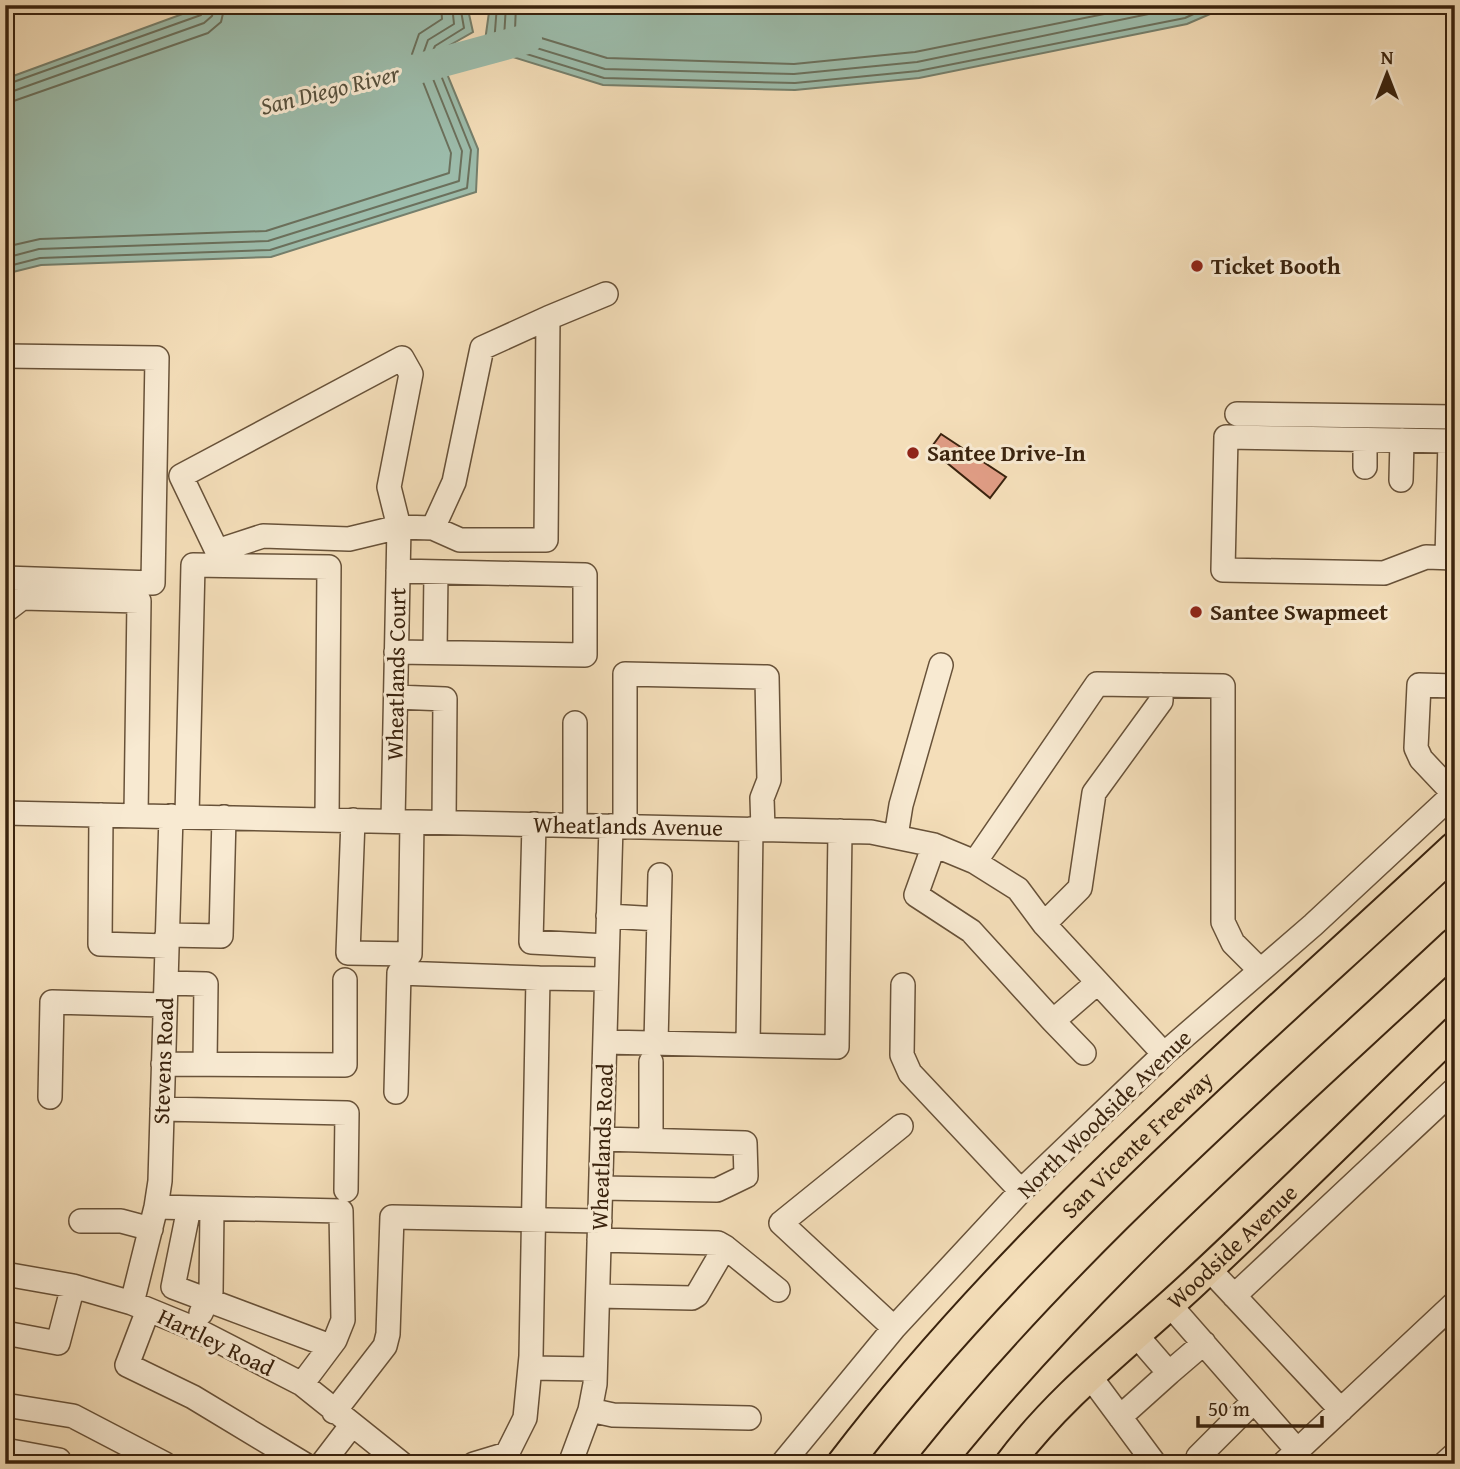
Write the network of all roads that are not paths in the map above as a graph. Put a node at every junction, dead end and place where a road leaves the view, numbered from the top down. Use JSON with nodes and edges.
{"nodes":[{"id":1,"x":606,"y":294,"type":"dead end"},
{"id":2,"x":548,"y":318,"type":"junction"},
{"id":3,"x":5,"y":356,"type":"edge"},
{"id":4,"x":1237,"y":414,"type":"dead end"},
{"id":5,"x":1455,"y":417,"type":"edge"},
{"id":6,"x":1365,"y":440,"type":"junction"},
{"id":7,"x":1402,"y":440,"type":"junction"},
{"id":8,"x":1365,"y":467,"type":"dead end"},
{"id":9,"x":1401,"y":480,"type":"dead end"},
{"id":10,"x":399,"y":527,"type":"junction"},
{"id":11,"x":432,"y":528,"type":"junction"},
{"id":12,"x":1451,"y":558,"type":"edge"},
{"id":13,"x":398,"y":571,"type":"junction"},
{"id":14,"x":436,"y":572,"type":"junction"},
{"id":15,"x":5,"y":578,"type":"edge"},
{"id":16,"x":5,"y":611,"type":"edge"},
{"id":17,"x":396,"y":652,"type":"junction"},
{"id":18,"x":435,"y":652,"type":"junction"},
{"id":19,"x":941,"y":665,"type":"dead end"},
{"id":20,"x":1161,"y":685,"type":"junction"},
{"id":21,"x":1455,"y":685,"type":"edge"},
{"id":22,"x":396,"y":697,"type":"junction"},
{"id":23,"x":575,"y":723,"type":"dead end"},
{"id":24,"x":1454,"y":794,"type":"edge"},
{"id":25,"x":5,"y":813,"type":"edge"},
{"id":26,"x":102,"y":815,"type":"junction"},
{"id":27,"x":136,"y":815,"type":"junction"},
{"id":28,"x":179,"y":816,"type":"junction"},
{"id":29,"x":224,"y":817,"type":"junction"},
{"id":30,"x":327,"y":819,"type":"junction"},
{"id":31,"x":353,"y":820,"type":"junction"},
{"id":32,"x":403,"y":821,"type":"junction"},
{"id":33,"x":444,"y":822,"type":"junction"},
{"id":34,"x":534,"y":824,"type":"junction"},
{"id":35,"x":575,"y":825,"type":"junction"},
{"id":36,"x":618,"y":826,"type":"junction"},
{"id":37,"x":757,"y":829,"type":"junction"},
{"id":38,"x":840,"y":831,"type":"junction"},
{"id":39,"x":896,"y":836,"type":"junction"},
{"id":40,"x":934,"y":845,"type":"junction"},
{"id":41,"x":1455,"y":849,"type":"edge"},
{"id":42,"x":975,"y":862,"type":"junction"},
{"id":43,"x":660,"y":876,"type":"dead end"},
{"id":44,"x":608,"y":916,"type":"junction"},
{"id":45,"x":659,"y":919,"type":"junction"},
{"id":46,"x":1044,"y":924,"type":"junction"},
{"id":47,"x":167,"y":941,"type":"junction"},
{"id":48,"x":1455,"y":945,"type":"edge"},
{"id":49,"x":607,"y":946,"type":"junction"},
{"id":50,"x":1260,"y":971,"type":"junction"},
{"id":51,"x":538,"y":978,"type":"junction"},
{"id":52,"x":606,"y":979,"type":"junction"},
{"id":53,"x":345,"y":980,"type":"dead end"},
{"id":54,"x":1097,"y":983,"type":"junction"},
{"id":55,"x":903,"y":985,"type":"dead end"},
{"id":56,"x":165,"y":994,"type":"junction"},
{"id":57,"x":1053,"y":1021,"type":"junction"},
{"id":58,"x":1455,"y":1031,"type":"edge"},
{"id":59,"x":605,"y":1042,"type":"junction"},
{"id":60,"x":748,"y":1045,"type":"junction"},
{"id":61,"x":653,"y":1053,"type":"junction"},
{"id":62,"x":1084,"y":1053,"type":"dead end"},
{"id":63,"x":1164,"y":1054,"type":"junction"},
{"id":64,"x":163,"y":1064,"type":"junction"},
{"id":65,"x":205,"y":1064,"type":"junction"},
{"id":66,"x":1455,"y":1089,"type":"edge"},
{"id":67,"x":396,"y":1092,"type":"dead end"},
{"id":68,"x":50,"y":1097,"type":"dead end"},
{"id":69,"x":162,"y":1109,"type":"junction"},
{"id":70,"x":901,"y":1126,"type":"dead end"},
{"id":71,"x":602,"y":1139,"type":"junction"},
{"id":72,"x":651,"y":1140,"type":"junction"},
{"id":73,"x":601,"y":1188,"type":"junction"},
{"id":74,"x":346,"y":1190,"type":"dead end"},
{"id":75,"x":1021,"y":1191,"type":"junction"},
{"id":76,"x":189,"y":1208,"type":"junction"},
{"id":77,"x":212,"y":1209,"type":"junction"},
{"id":78,"x":154,"y":1218,"type":"junction"},
{"id":79,"x":533,"y":1220,"type":"junction"},
{"id":80,"x":81,"y":1221,"type":"dead end"},
{"id":81,"x":599,"y":1230,"type":"junction"},
{"id":82,"x":725,"y":1247,"type":"junction"},
{"id":83,"x":1209,"y":1269,"type":"junction"},
{"id":84,"x":5,"y":1274,"type":"edge"},
{"id":85,"x":73,"y":1286,"type":"junction"},
{"id":86,"x":778,"y":1290,"type":"dead end"},
{"id":87,"x":598,"y":1296,"type":"junction"},
{"id":88,"x":1234,"y":1296,"type":"junction"},
{"id":89,"x":207,"y":1300,"type":"junction"},
{"id":90,"x":1455,"y":1303,"type":"edge"},
{"id":91,"x":1170,"y":1305,"type":"junction"},
{"id":92,"x":140,"y":1306,"type":"junction"},
{"id":93,"x":194,"y":1328,"type":"junction"},
{"id":94,"x":894,"y":1328,"type":"junction"},
{"id":95,"x":5,"y":1333,"type":"edge"},
{"id":96,"x":1138,"y":1336,"type":"junction"},
{"id":97,"x":1204,"y":1343,"type":"junction"},
{"id":98,"x":330,"y":1346,"type":"junction"},
{"id":99,"x":530,"y":1368,"type":"junction"},
{"id":100,"x":596,"y":1369,"type":"junction"},
{"id":101,"x":1170,"y":1373,"type":"junction"},
{"id":102,"x":1089,"y":1375,"type":"junction"},
{"id":103,"x":302,"y":1384,"type":"junction"},
{"id":104,"x":1254,"y":1401,"type":"junction"},
{"id":105,"x":5,"y":1405,"type":"edge"},
{"id":106,"x":590,"y":1410,"type":"junction"},
{"id":107,"x":1340,"y":1410,"type":"junction"},
{"id":108,"x":1120,"y":1417,"type":"junction"},
{"id":109,"x":749,"y":1418,"type":"dead end"},
{"id":110,"x":342,"y":1419,"type":"junction"},
{"id":111,"x":5,"y":1450,"type":"edge"},
{"id":112,"x":1455,"y":1454,"type":"edge"},
{"id":113,"x":1290,"y":1457,"type":"edge"},
{"id":114,"x":61,"y":1463,"type":"edge"},
{"id":115,"x":165,"y":1464,"type":"edge"},
{"id":116,"x":304,"y":1464,"type":"edge"},
{"id":117,"x":322,"y":1464,"type":"edge"},
{"id":118,"x":402,"y":1464,"type":"edge"},
{"id":119,"x":474,"y":1464,"type":"edge"},
{"id":120,"x":570,"y":1464,"type":"edge"},
{"id":121,"x":782,"y":1464,"type":"edge"},
{"id":122,"x":844,"y":1464,"type":"edge"},
{"id":123,"x":936,"y":1464,"type":"edge"},
{"id":124,"x":1009,"y":1464,"type":"edge"},
{"id":125,"x":1154,"y":1464,"type":"edge"},
{"id":126,"x":1202,"y":1464,"type":"edge"},
{"id":127,"x":1444,"y":1464,"type":"edge"}],
"edges":[{"from":1,"to":2,"type":"street"},
{"from":2,"to":11,"type":"street"},
{"from":2,"to":11,"type":"street"},
{"from":3,"to":15,"type":"street"},
{"from":4,"to":5,"type":"street"},
{"from":6,"to":7,"type":"street"},
{"from":6,"to":8,"type":"street"},
{"from":6,"to":12,"type":"street"},
{"from":7,"to":9,"type":"street"},
{"from":7,"to":12,"type":"street"},
{"from":10,"to":10,"type":"street"},
{"from":10,"to":11,"type":"street"},
{"from":10,"to":13,"type":"street","name":"Wheatlands Court"},
{"from":13,"to":14,"type":"street"},
{"from":13,"to":17,"type":"street","name":"Wheatlands Court"},
{"from":14,"to":18,"type":"street"},
{"from":14,"to":18,"type":"street"},
{"from":16,"to":27,"type":"street"},
{"from":17,"to":18,"type":"street"},
{"from":17,"to":22,"type":"street","name":"Wheatlands Court"},
{"from":19,"to":39,"type":"street"},
{"from":20,"to":42,"type":"street"},
{"from":20,"to":46,"type":"street"},
{"from":20,"to":50,"type":"street"},
{"from":21,"to":24,"type":"street"},
{"from":22,"to":32,"type":"street","name":"Wheatlands Court"},
{"from":22,"to":33,"type":"street"},
{"from":23,"to":35,"type":"street"},
{"from":24,"to":50,"type":"street","name":"North Woodside Avenue"},
{"from":25,"to":26,"type":"street","name":"Wheatlands Avenue"},
{"from":26,"to":27,"type":"street","name":"Wheatlands Avenue"},
{"from":26,"to":47,"type":"street"},
{"from":27,"to":28,"type":"street","name":"Wheatlands Avenue"},
{"from":28,"to":29,"type":"street","name":"Wheatlands Avenue"},
{"from":28,"to":30,"type":"street","name":"Stevens Road"},
{"from":28,"to":47,"type":"street","name":"Stevens Road"},
{"from":29,"to":30,"type":"street","name":"Wheatlands Avenue"},
{"from":29,"to":47,"type":"street"},
{"from":30,"to":31,"type":"street","name":"Wheatlands Avenue"},
{"from":31,"to":32,"type":"street","name":"Wheatlands Avenue"},
{"from":31,"to":32,"type":"street","name":"Wheatlands Court"},
{"from":32,"to":33,"type":"street","name":"Wheatlands Avenue"},
{"from":33,"to":34,"type":"street","name":"Wheatlands Avenue"},
{"from":34,"to":35,"type":"street","name":"Wheatlands Avenue"},
{"from":34,"to":49,"type":"street"},
{"from":35,"to":36,"type":"street","name":"Wheatlands Avenue"},
{"from":36,"to":37,"type":"street","name":"Wheatlands Avenue"},
{"from":36,"to":37,"type":"street","name":"Wheatlands Road"},
{"from":36,"to":44,"type":"street","name":"Wheatlands Road"},
{"from":37,"to":38,"type":"street","name":"Wheatlands Avenue"},
{"from":37,"to":60,"type":"street"},
{"from":38,"to":39,"type":"street","name":"Wheatlands Avenue"},
{"from":38,"to":60,"type":"street"},
{"from":39,"to":40,"type":"street","name":"Wheatlands Avenue"},
{"from":40,"to":42,"type":"street","name":"Wheatlands Avenue"},
{"from":40,"to":57,"type":"street"},
{"from":41,"to":122,"type":"highway","name":"San Vicente Freeway"},
{"from":42,"to":46,"type":"street","name":"Wheatlands Avenue"},
{"from":43,"to":45,"type":"street"},
{"from":44,"to":45,"type":"street"},
{"from":44,"to":49,"type":"street","name":"Wheatlands Road"},
{"from":45,"to":61,"type":"street"},
{"from":46,"to":54,"type":"street","name":"Wheatlands Avenue"},
{"from":47,"to":56,"type":"street","name":"Stevens Road"},
{"from":48,"to":123,"type":"highway"},
{"from":49,"to":52,"type":"street","name":"Wheatlands Road"},
{"from":50,"to":63,"type":"street","name":"North Woodside Avenue"},
{"from":51,"to":52,"type":"street"},
{"from":51,"to":67,"type":"street"},
{"from":51,"to":79,"type":"street"},
{"from":52,"to":59,"type":"street","name":"Wheatlands Road"},
{"from":53,"to":65,"type":"street"},
{"from":54,"to":57,"type":"street"},
{"from":54,"to":63,"type":"street","name":"Wheatlands Avenue"},
{"from":55,"to":75,"type":"street"},
{"from":56,"to":64,"type":"street","name":"Stevens Road"},
{"from":56,"to":65,"type":"street"},
{"from":56,"to":68,"type":"street"},
{"from":57,"to":62,"type":"street"},
{"from":58,"to":83,"type":"main road","name":"Woodside Avenue"},
{"from":59,"to":61,"type":"street"},
{"from":59,"to":71,"type":"street","name":"Wheatlands Road"},
{"from":60,"to":61,"type":"street"},
{"from":61,"to":72,"type":"street"},
{"from":63,"to":75,"type":"street","name":"North Woodside Avenue"},
{"from":64,"to":65,"type":"street"},
{"from":64,"to":69,"type":"street","name":"Stevens Road"},
{"from":66,"to":88,"type":"street"},
{"from":69,"to":74,"type":"street"},
{"from":69,"to":78,"type":"street","name":"Stevens Road"},
{"from":70,"to":94,"type":"street"},
{"from":71,"to":72,"type":"street"},
{"from":71,"to":73,"type":"street","name":"Wheatlands Road"},
{"from":72,"to":73,"type":"street"},
{"from":73,"to":81,"type":"street","name":"Wheatlands Road"},
{"from":75,"to":94,"type":"street","name":"North Woodside Avenue"},
{"from":76,"to":77,"type":"street"},
{"from":76,"to":78,"type":"street"},
{"from":76,"to":89,"type":"street"},
{"from":77,"to":89,"type":"street"},
{"from":77,"to":98,"type":"street"},
{"from":78,"to":80,"type":"street"},
{"from":78,"to":92,"type":"street","name":"Stevens Road"},
{"from":79,"to":81,"type":"street"},
{"from":79,"to":99,"type":"street"},
{"from":79,"to":110,"type":"street"},
{"from":81,"to":82,"type":"street"},
{"from":81,"to":87,"type":"street","name":"Wheatlands Road"},
{"from":82,"to":86,"type":"street"},
{"from":82,"to":87,"type":"street"},
{"from":83,"to":88,"type":"street"},
{"from":83,"to":91,"type":"main road","name":"Woodside Avenue"},
{"from":84,"to":85,"type":"street","name":"Hartley Road"},
{"from":85,"to":92,"type":"street","name":"Hartley Road"},
{"from":85,"to":95,"type":"street"},
{"from":87,"to":100,"type":"street","name":"Wheatlands Road"},
{"from":88,"to":107,"type":"street"},
{"from":89,"to":93,"type":"street"},
{"from":89,"to":98,"type":"street"},
{"from":90,"to":107,"type":"street"},
{"from":91,"to":96,"type":"main road","name":"Woodside Avenue"},
{"from":91,"to":97,"type":"street"},
{"from":92,"to":93,"type":"street","name":"Hartley Road"},
{"from":92,"to":116,"type":"street","name":"Stevens Road"},
{"from":93,"to":103,"type":"street","name":"Hartley Road"},
{"from":94,"to":121,"type":"street","name":"North Woodside Avenue"},
{"from":96,"to":101,"type":"street"},
{"from":96,"to":102,"type":"main road","name":"Woodside Avenue"},
{"from":97,"to":101,"type":"street"},
{"from":97,"to":104,"type":"street"},
{"from":98,"to":103,"type":"street"},
{"from":99,"to":100,"type":"street"},
{"from":99,"to":119,"type":"street"},
{"from":100,"to":106,"type":"street","name":"Wheatlands Road"},
{"from":101,"to":108,"type":"street"},
{"from":102,"to":108,"type":"street"},
{"from":102,"to":124,"type":"main road","name":"Woodside Avenue"},
{"from":103,"to":110,"type":"street","name":"Hartley Road"},
{"from":104,"to":113,"type":"street"},
{"from":104,"to":126,"type":"street"},
{"from":105,"to":115,"type":"street"},
{"from":106,"to":109,"type":"street"},
{"from":106,"to":120,"type":"street","name":"Wheatlands Road"},
{"from":107,"to":113,"type":"street"},
{"from":108,"to":125,"type":"street"},
{"from":110,"to":117,"type":"street"},
{"from":110,"to":118,"type":"street","name":"Hartley Road"},
{"from":111,"to":114,"type":"street"},
{"from":112,"to":127,"type":"street"}]}
